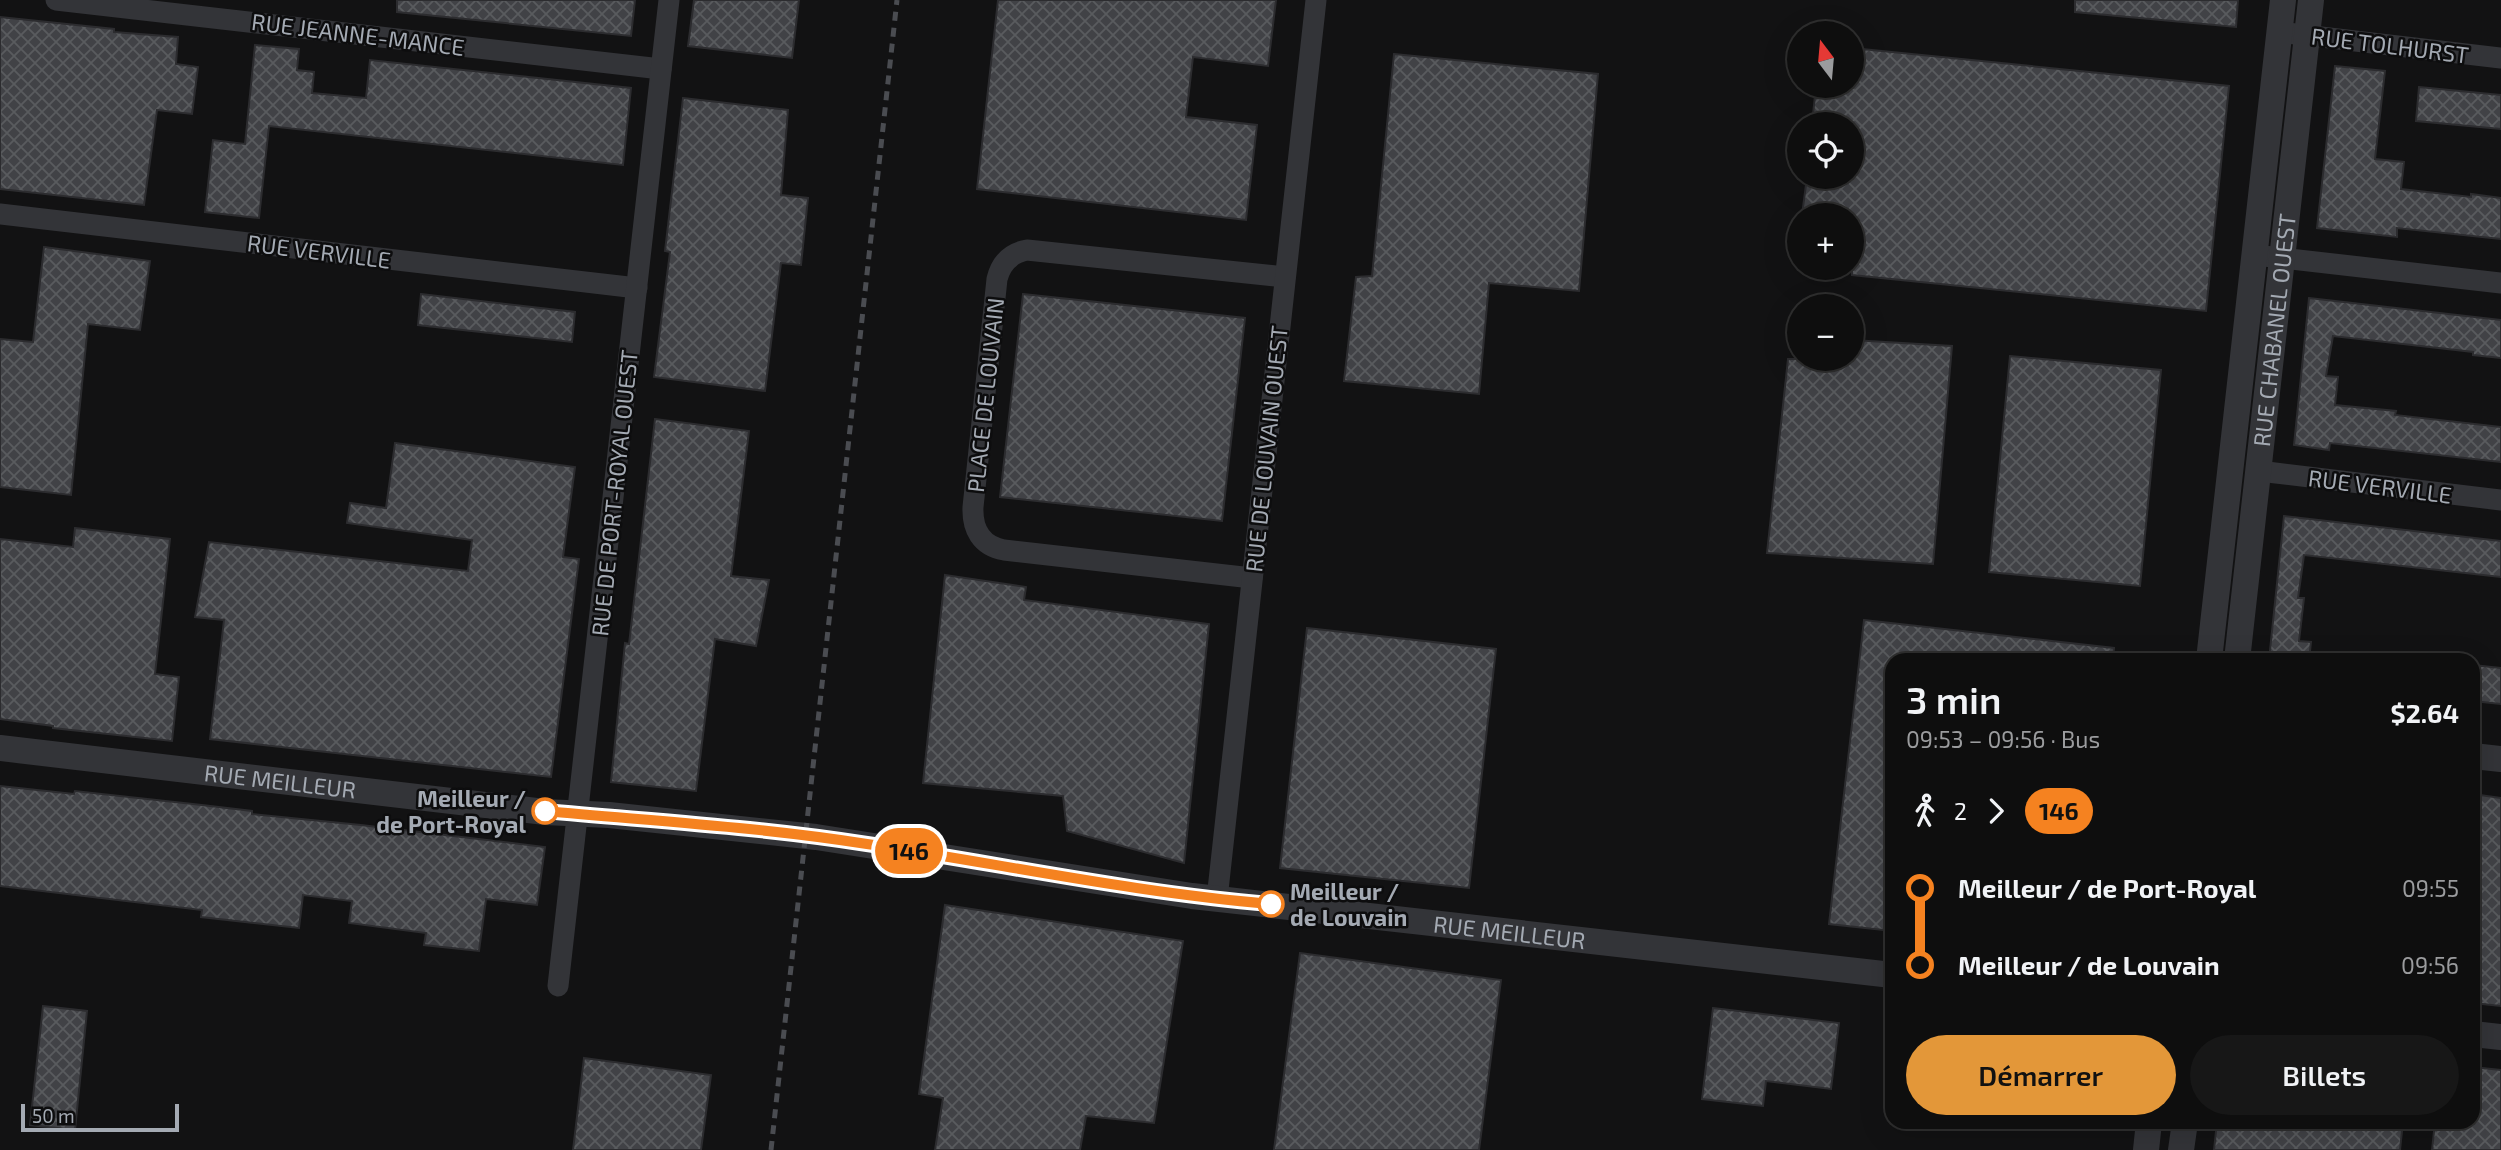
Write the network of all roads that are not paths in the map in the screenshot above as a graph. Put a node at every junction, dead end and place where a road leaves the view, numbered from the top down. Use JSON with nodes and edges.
{"nodes":[{"id":1,"x":56,"y":0,"type":"edge"},
{"id":2,"x":669,"y":0,"type":"edge"},
{"id":3,"x":1316,"y":0,"type":"edge"},
{"id":4,"x":2283,"y":0,"type":"edge"},
{"id":5,"x":2311,"y":0,"type":"edge"},
{"id":6,"x":2279,"y":32,"type":"junction"},
{"id":7,"x":2307,"y":35,"type":"junction"},
{"id":8,"x":2501,"y":58,"type":"edge"},
{"id":9,"x":661,"y":69,"type":"junction"},
{"id":10,"x":0,"y":214,"type":"edge"},
{"id":11,"x":2255,"y":255,"type":"junction"},
{"id":12,"x":2283,"y":258,"type":"junction"},
{"id":13,"x":1285,"y":277,"type":"junction"},
{"id":14,"x":2501,"y":283,"type":"edge"},
{"id":15,"x":637,"y":288,"type":"junction"},
{"id":16,"x":2259,"y":471,"type":"junction"},
{"id":17,"x":2501,"y":500,"type":"edge"},
{"id":18,"x":1252,"y":579,"type":"junction"},
{"id":19,"x":2210,"y":653,"type":"edge"},
{"id":20,"x":2238,"y":653,"type":"edge"},
{"id":21,"x":0,"y":748,"type":"edge"},
{"id":22,"x":2480,"y":756,"type":"edge"},
{"id":23,"x":2501,"y":759,"type":"edge"},
{"id":24,"x":578,"y":814,"type":"junction"},
{"id":25,"x":1217,"y":899,"type":"junction"},
{"id":26,"x":1885,"y":974,"type":"edge"},
{"id":27,"x":558,"y":986,"type":"dead end"},
{"id":28,"x":2480,"y":1035,"type":"edge"},
{"id":29,"x":2501,"y":1037,"type":"edge"},
{"id":30,"x":2148,"y":1129,"type":"edge"},
{"id":31,"x":2184,"y":1129,"type":"edge"},
{"id":32,"x":2146,"y":1150,"type":"edge"},
{"id":33,"x":2182,"y":1150,"type":"edge"}],
"edges":[{"from":1,"to":9,"type":"street","name":"RUE JEANNE-MANCE"},
{"from":2,"to":9,"type":"street","name":"RUE DE PORT-ROYAL OUEST"},
{"from":3,"to":13,"type":"street","name":"RUE DE LOUVAIN OUEST"},
{"from":4,"to":6,"type":"street","name":"RUE CHABANEL OUEST"},
{"from":5,"to":7,"type":"street","name":"RUE CHABANEL OUEST"},
{"from":6,"to":7,"type":"street","name":"RUE TOLHURST"},
{"from":6,"to":11,"type":"street","name":"RUE CHABANEL OUEST"},
{"from":7,"to":8,"type":"street","name":"RUE TOLHURST"},
{"from":7,"to":12,"type":"street","name":"RUE CHABANEL OUEST"},
{"from":9,"to":15,"type":"street","name":"RUE DE PORT-ROYAL OUEST"},
{"from":10,"to":15,"type":"street","name":"RUE VERVILLE"},
{"from":11,"to":12,"type":"street"},
{"from":11,"to":19,"type":"street","name":"RUE CHABANEL OUEST"},
{"from":12,"to":14,"type":"street"},
{"from":12,"to":16,"type":"street","name":"RUE CHABANEL OUEST"},
{"from":13,"to":18,"type":"street","name":"RUE DE LOUVAIN OUEST"},
{"from":13,"to":18,"type":"street","name":"PLACE DE LOUVAIN"},
{"from":15,"to":24,"type":"street","name":"RUE DE PORT-ROYAL OUEST"},
{"from":16,"to":17,"type":"street","name":"RUE VERVILLE"},
{"from":16,"to":20,"type":"street","name":"RUE CHABANEL OUEST"},
{"from":18,"to":25,"type":"street","name":"RUE DE LOUVAIN OUEST"},
{"from":21,"to":24,"type":"street","name":"RUE MEILLEUR"},
{"from":22,"to":23,"type":"street"},
{"from":24,"to":25,"type":"street","name":"RUE MEILLEUR"},
{"from":24,"to":27,"type":"street","name":"RUE DE PORT-ROYAL OUEST"},
{"from":25,"to":26,"type":"street","name":"RUE MEILLEUR"},
{"from":28,"to":29,"type":"street"},
{"from":30,"to":32,"type":"street"},
{"from":31,"to":33,"type":"street"}]}
